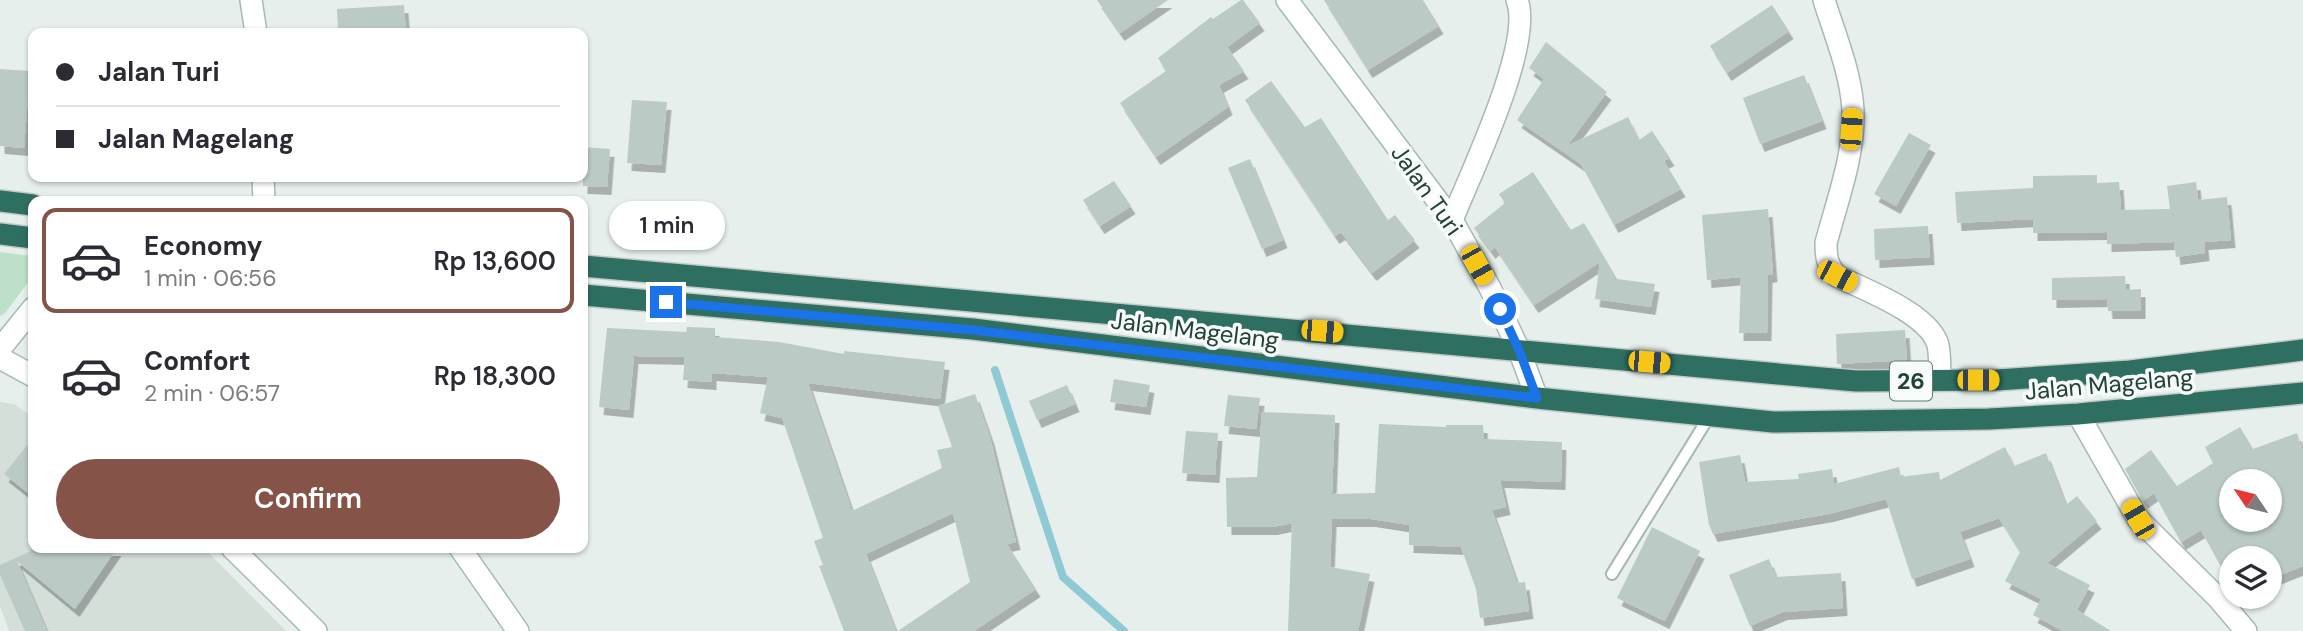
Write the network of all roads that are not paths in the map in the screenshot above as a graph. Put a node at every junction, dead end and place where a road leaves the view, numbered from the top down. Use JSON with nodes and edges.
{"nodes":[{"id":1,"x":251,"y":0,"type":"edge"},
{"id":2,"x":1287,"y":0,"type":"edge"},
{"id":3,"x":1824,"y":0,"type":"edge"},
{"id":4,"x":1522,"y":2,"type":"edge"},
{"id":5,"x":255,"y":28,"type":"edge"},
{"id":6,"x":0,"y":201,"type":"edge"},
{"id":7,"x":28,"y":204,"type":"edge"},
{"id":8,"x":1452,"y":220,"type":"junction"},
{"id":9,"x":0,"y":234,"type":"edge"},
{"id":10,"x":28,"y":237,"type":"edge"},
{"id":11,"x":588,"y":266,"type":"edge"},
{"id":12,"x":588,"y":295,"type":"edge"},
{"id":13,"x":28,"y":314,"type":"edge"},
{"id":14,"x":0,"y":349,"type":"edge"},
{"id":15,"x":1519,"y":350,"type":"junction"},
{"id":16,"x":2303,"y":350,"type":"edge"},
{"id":17,"x":0,"y":358,"type":"edge"},
{"id":18,"x":28,"y":373,"type":"edge"},
{"id":19,"x":1940,"y":380,"type":"junction"},
{"id":20,"x":2303,"y":393,"type":"edge"},
{"id":21,"x":1537,"y":398,"type":"junction"},
{"id":22,"x":2078,"y":414,"type":"junction"},
{"id":23,"x":1710,"y":415,"type":"junction"},
{"id":24,"x":237,"y":553,"type":"edge"},
{"id":25,"x":463,"y":553,"type":"edge"},
{"id":26,"x":1612,"y":574,"type":"dead end"},
{"id":27,"x":316,"y":631,"type":"edge"},
{"id":28,"x":518,"y":631,"type":"edge"},
{"id":29,"x":2246,"y":631,"type":"edge"}],
"edges":[{"from":1,"to":5,"type":"street"},
{"from":2,"to":8,"type":"street","name":"Jalan Turi"},
{"from":3,"to":19,"type":"street"},
{"from":4,"to":8,"type":"street"},
{"from":6,"to":7,"type":"highway"},
{"from":8,"to":15,"type":"street","name":"Jalan Turi"},
{"from":9,"to":10,"type":"highway"},
{"from":11,"to":15,"type":"highway","name":"Jalan Magelang","number":"26"},
{"from":12,"to":21,"type":"highway","name":"Jalan Magelang","number":"26"},
{"from":13,"to":14,"type":"street"},
{"from":15,"to":19,"type":"highway","name":"Jalan Magelang","number":"26"},
{"from":15,"to":21,"type":"street","name":"Jalan Turi"},
{"from":16,"to":19,"type":"highway","name":"Jalan Magelang","number":"26"},
{"from":17,"to":18,"type":"street"},
{"from":20,"to":22,"type":"highway","name":"Jalan Magelang","number":"26"},
{"from":21,"to":23,"type":"highway","name":"Jalan Magelang","number":"26"},
{"from":22,"to":23,"type":"highway","name":"Jalan Magelang","number":"26"},
{"from":22,"to":29,"type":"street"},
{"from":23,"to":26,"type":"lane"},
{"from":24,"to":27,"type":"street"},
{"from":25,"to":28,"type":"street"}]}
